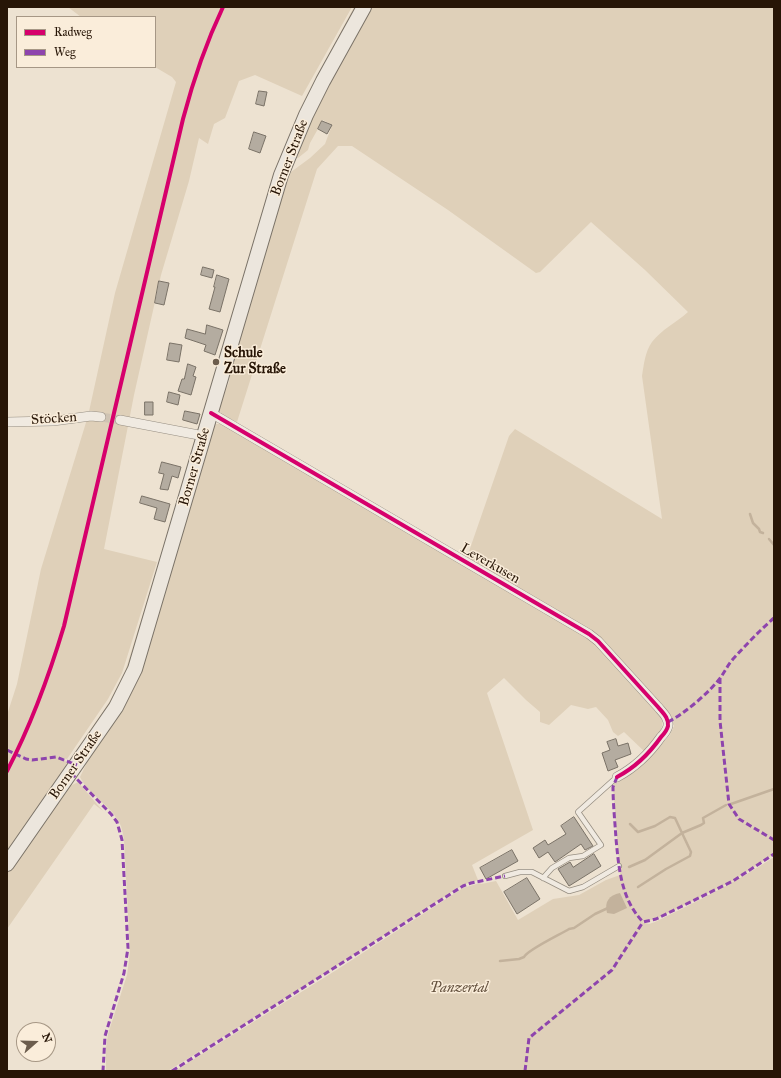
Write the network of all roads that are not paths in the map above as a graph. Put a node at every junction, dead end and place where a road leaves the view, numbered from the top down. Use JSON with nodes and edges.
{"nodes":[{"id":1,"x":364,"y":7,"type":"edge"},
{"id":2,"x":211,"y":413,"type":"junction"},
{"id":3,"x":101,"y":417,"type":"tunnel mouth"},
{"id":4,"x":120,"y":420,"type":"tunnel mouth"},
{"id":5,"x":7,"y":422,"type":"edge"},
{"id":6,"x":204,"y":436,"type":"junction"},
{"id":7,"x":617,"y":777,"type":"joint"},
{"id":8,"x":7,"y":864,"type":"edge"},
{"id":9,"x":619,"y":866,"type":"dead end"},
{"id":10,"x":505,"y":876,"type":"dead end"},
{"id":11,"x":543,"y":878,"type":"junction"}],
"edges":[{"from":1,"to":2,"type":"main road","name":"Borner Straße"},
{"from":2,"to":6,"type":"main road","name":"Borner Straße"},
{"from":2,"to":7,"type":"street","name":"Leverkusen"},
{"from":3,"to":5,"type":"street","name":"Stöcken"},
{"from":4,"to":6,"type":"street"},
{"from":6,"to":8,"type":"main road","name":"Borner Straße"},
{"from":7,"to":11,"type":"lane"},
{"from":9,"to":11,"type":"lane"},
{"from":10,"to":11,"type":"lane"}]}
